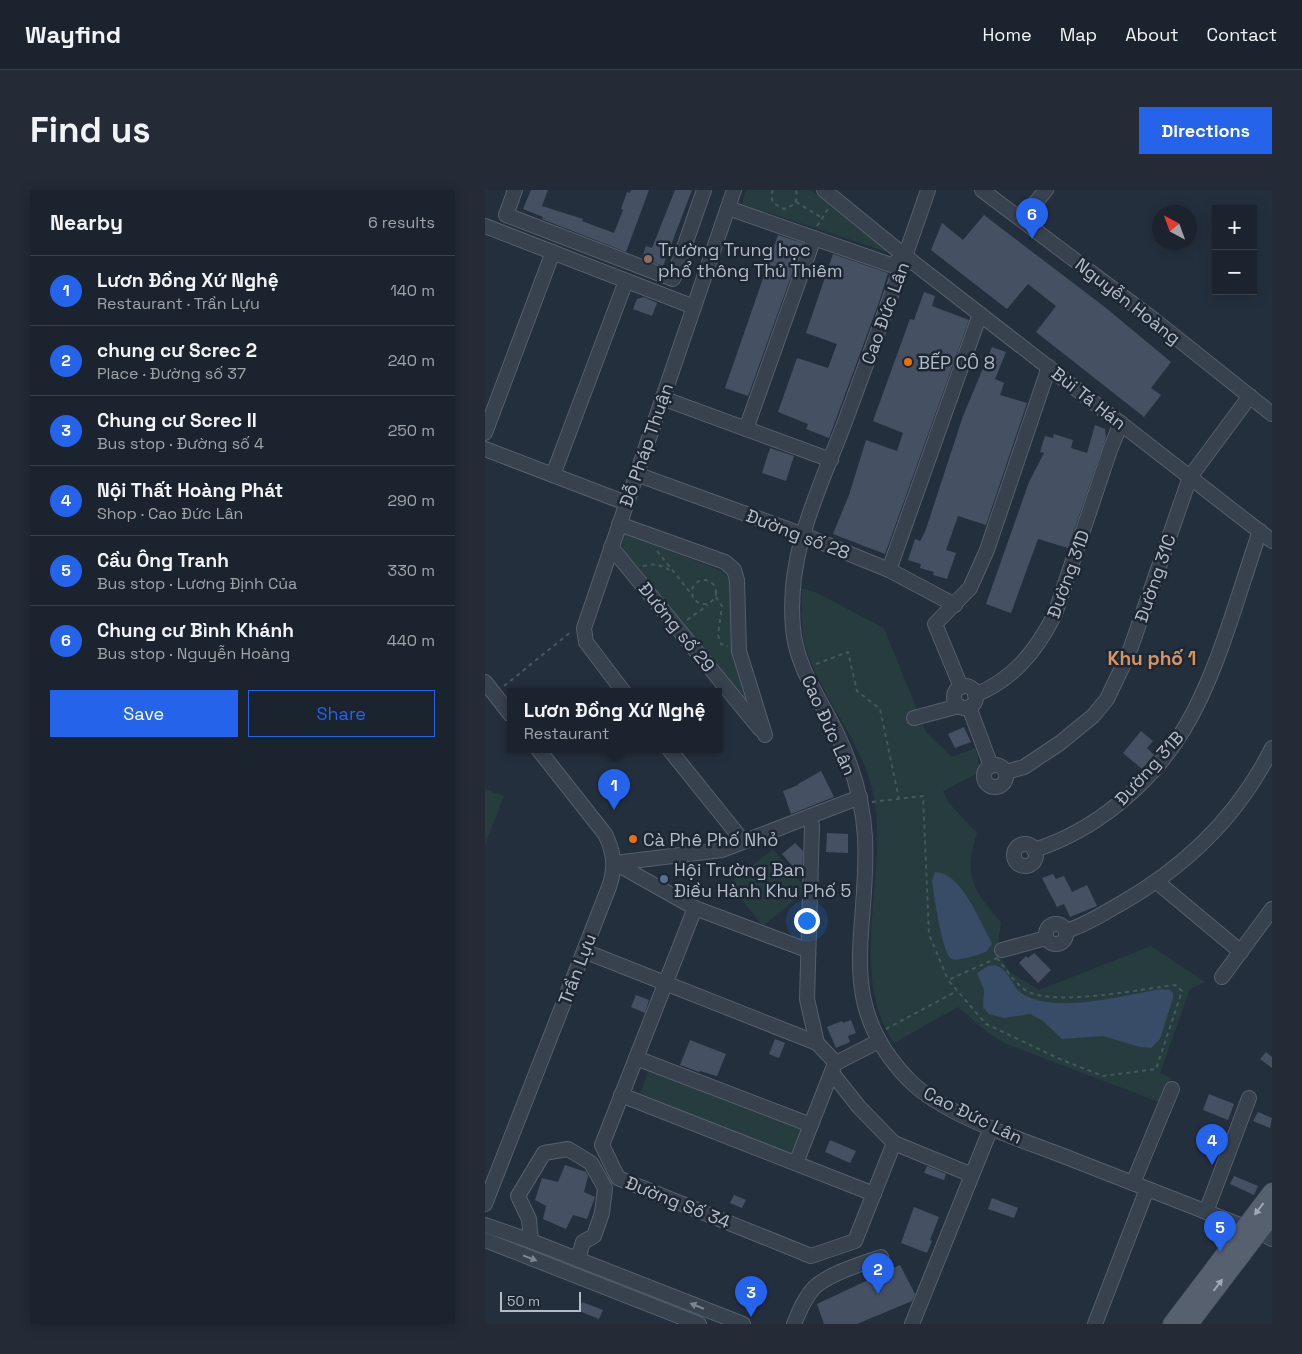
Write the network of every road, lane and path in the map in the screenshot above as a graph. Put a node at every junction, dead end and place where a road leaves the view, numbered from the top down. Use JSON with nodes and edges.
{"nodes":[{"id":1,"x":515,"y":190,"type":"edge"},
{"id":2,"x":705,"y":190,"type":"edge"},
{"id":3,"x":734,"y":190,"type":"edge"},
{"id":4,"x":773,"y":190,"type":"edge"},
{"id":5,"x":796,"y":190,"type":"edge"},
{"id":6,"x":928,"y":190,"type":"edge"},
{"id":7,"x":982,"y":190,"type":"edge"},
{"id":8,"x":1046,"y":190,"type":"edge"},
{"id":9,"x":828,"y":193,"type":"edge"},
{"id":10,"x":796,"y":202,"type":"junction"},
{"id":11,"x":728,"y":208,"type":"junction"},
{"id":12,"x":824,"y":219,"type":"junction"},
{"id":13,"x":1022,"y":219,"type":"junction"},
{"id":14,"x":485,"y":226,"type":"edge"},
{"id":15,"x":810,"y":237,"type":"junction"},
{"id":16,"x":553,"y":252,"type":"junction"},
{"id":17,"x":905,"y":256,"type":"junction"},
{"id":18,"x":626,"y":281,"type":"junction"},
{"id":19,"x":694,"y":307,"type":"junction"},
{"id":20,"x":980,"y":314,"type":"junction"},
{"id":21,"x":1049,"y":368,"type":"junction"},
{"id":22,"x":1250,"y":396,"type":"junction"},
{"id":23,"x":662,"y":398,"type":"junction"},
{"id":24,"x":1272,"y":414,"type":"edge"},
{"id":25,"x":1121,"y":423,"type":"junction"},
{"id":26,"x":746,"y":429,"type":"junction"},
{"id":27,"x":485,"y":433,"type":"edge"},
{"id":28,"x":485,"y":449,"type":"edge"},
{"id":29,"x":831,"y":460,"type":"junction"},
{"id":30,"x":636,"y":474,"type":"junction"},
{"id":31,"x":553,"y":475,"type":"junction"},
{"id":32,"x":1190,"y":476,"type":"junction"},
{"id":33,"x":626,"y":503,"type":"junction"},
{"id":34,"x":619,"y":524,"type":"junction"},
{"id":35,"x":1260,"y":531,"type":"junction"},
{"id":36,"x":641,"y":532,"type":"junction"},
{"id":37,"x":801,"y":534,"type":"junction"},
{"id":38,"x":1272,"y":541,"type":"edge"},
{"id":39,"x":611,"y":547,"type":"junction"},
{"id":40,"x":889,"y":570,"type":"junction"},
{"id":41,"x":632,"y":572,"type":"junction"},
{"id":42,"x":673,"y":572,"type":"junction"},
{"id":43,"x":693,"y":596,"type":"junction"},
{"id":44,"x":716,"y":597,"type":"junction"},
{"id":45,"x":697,"y":602,"type":"junction"},
{"id":46,"x":711,"y":603,"type":"junction"},
{"id":47,"x":955,"y":605,"type":"junction"},
{"id":48,"x":703,"y":609,"type":"junction"},
{"id":49,"x":584,"y":628,"type":"junction"},
{"id":50,"x":677,"y":628,"type":"junction"},
{"id":51,"x":739,"y":648,"type":"junction"},
{"id":52,"x":803,"y":668,"type":"junction"},
{"id":53,"x":485,"y":682,"type":"edge"},
{"id":54,"x":961,"y":687,"type":"junction"},
{"id":55,"x":621,"y":688,"type":"edge"},
{"id":56,"x":494,"y":694,"type":"junction"},
{"id":57,"x":968,"y":703,"type":"junction"},
{"id":58,"x":507,"y":710,"type":"edge"},
{"id":59,"x":914,"y":718,"type":"dead end"},
{"id":60,"x":541,"y":753,"type":"edge"},
{"id":61,"x":672,"y":753,"type":"edge"},
{"id":62,"x":1271,"y":754,"type":"edge"},
{"id":63,"x":991,"y":766,"type":"junction"},
{"id":64,"x":1006,"y":772,"type":"junction"},
{"id":65,"x":899,"y":799,"type":"junction"},
{"id":66,"x":861,"y":800,"type":"junction"},
{"id":67,"x":810,"y":816,"type":"junction"},
{"id":68,"x":743,"y":841,"type":"junction"},
{"id":69,"x":1034,"y":850,"type":"dead end"},
{"id":70,"x":615,"y":862,"type":"junction"},
{"id":71,"x":1157,"y":882,"type":"junction"},
{"id":72,"x":695,"y":908,"type":"junction"},
{"id":73,"x":1272,"y":909,"type":"edge"},
{"id":74,"x":807,"y":950,"type":"junction"},
{"id":75,"x":1002,"y":950,"type":"dead end"},
{"id":76,"x":584,"y":952,"type":"junction"},
{"id":77,"x":1241,"y":952,"type":"junction"},
{"id":78,"x":1222,"y":977,"type":"dead end"},
{"id":79,"x":948,"y":980,"type":"junction"},
{"id":80,"x":665,"y":984,"type":"junction"},
{"id":81,"x":957,"y":991,"type":"junction"},
{"id":82,"x":877,"y":1038,"type":"junction"},
{"id":83,"x":817,"y":1043,"type":"junction"},
{"id":84,"x":636,"y":1058,"type":"junction"},
{"id":85,"x":834,"y":1068,"type":"junction"},
{"id":86,"x":1172,"y":1089,"type":"dead end"},
{"id":87,"x":621,"y":1095,"type":"junction"},
{"id":88,"x":1249,"y":1098,"type":"dead end"},
{"id":89,"x":811,"y":1124,"type":"junction"},
{"id":90,"x":991,"y":1128,"type":"junction"},
{"id":91,"x":894,"y":1143,"type":"junction"},
{"id":92,"x":796,"y":1163,"type":"junction"},
{"id":93,"x":972,"y":1175,"type":"junction"},
{"id":94,"x":1133,"y":1183,"type":"junction"},
{"id":95,"x":1147,"y":1189,"type":"junction"},
{"id":96,"x":1272,"y":1192,"type":"edge"},
{"id":97,"x":874,"y":1194,"type":"junction"},
{"id":98,"x":485,"y":1204,"type":"edge"},
{"id":99,"x":1206,"y":1212,"type":"junction"},
{"id":100,"x":1272,"y":1215,"type":"edge"},
{"id":101,"x":485,"y":1225,"type":"edge"},
{"id":102,"x":1259,"y":1233,"type":"edge"},
{"id":103,"x":485,"y":1240,"type":"edge"},
{"id":104,"x":531,"y":1241,"type":"junction"},
{"id":105,"x":881,"y":1257,"type":"dead end"},
{"id":106,"x":578,"y":1259,"type":"junction"},
{"id":107,"x":699,"y":1324,"type":"edge"},
{"id":108,"x":743,"y":1324,"type":"edge"},
{"id":109,"x":794,"y":1324,"type":"edge"},
{"id":110,"x":912,"y":1324,"type":"edge"},
{"id":111,"x":1095,"y":1324,"type":"edge"},
{"id":112,"x":1172,"y":1324,"type":"edge"},
{"id":113,"x":1189,"y":1324,"type":"edge"}],
"edges":[{"from":1,"to":2,"type":"street"},
{"from":3,"to":11,"type":"street","name":"Đỗ Pháp Thuận"},
{"from":4,"to":10,"type":"path"},
{"from":5,"to":10,"type":"path"},
{"from":6,"to":17,"type":"street","name":"Cao Đức Lân"},
{"from":7,"to":13,"type":"street","name":"Nguyễn Hoàng"},
{"from":8,"to":13,"type":"street"},
{"from":9,"to":12,"type":"path"},
{"from":9,"to":17,"type":"street"},
{"from":10,"to":12,"type":"path"},
{"from":11,"to":15,"type":"street"},
{"from":11,"to":19,"type":"street","name":"Đỗ Pháp Thuận"},
{"from":12,"to":15,"type":"path"},
{"from":13,"to":22,"type":"street","name":"Nguyễn Hoàng"},
{"from":14,"to":16,"type":"street"},
{"from":15,"to":17,"type":"street"},
{"from":15,"to":26,"type":"street"},
{"from":16,"to":18,"type":"street"},
{"from":16,"to":27,"type":"street"},
{"from":17,"to":20,"type":"street","name":"Bùi Tá Hán"},
{"from":17,"to":29,"type":"street","name":"Cao Đức Lân"},
{"from":18,"to":19,"type":"street"},
{"from":18,"to":31,"type":"street"},
{"from":19,"to":23,"type":"street","name":"Đỗ Pháp Thuận"},
{"from":20,"to":21,"type":"street","name":"Bùi Tá Hán"},
{"from":20,"to":40,"type":"street"},
{"from":21,"to":25,"type":"street","name":"Bùi Tá Hán"},
{"from":21,"to":47,"type":"street"},
{"from":22,"to":24,"type":"street","name":"Nguyễn Hoàng"},
{"from":22,"to":32,"type":"street","name":"Đường 31C"},
{"from":23,"to":26,"type":"street"},
{"from":23,"to":30,"type":"street","name":"Đỗ Pháp Thuận"},
{"from":25,"to":32,"type":"street","name":"Bùi Tá Hán"},
{"from":25,"to":57,"type":"street","name":"Đường 31D"},
{"from":26,"to":29,"type":"street"},
{"from":28,"to":31,"type":"street"},
{"from":29,"to":37,"type":"street","name":"Cao Đức Lân"},
{"from":30,"to":33,"type":"street","name":"Đỗ Pháp Thuận"},
{"from":30,"to":37,"type":"street","name":"Đường số 28"},
{"from":31,"to":33,"type":"street"},
{"from":32,"to":35,"type":"street","name":"Bùi Tá Hán"},
{"from":32,"to":64,"type":"street","name":"Đường 31C"},
{"from":33,"to":34,"type":"street","name":"Đỗ Pháp Thuận"},
{"from":34,"to":36,"type":"street","name":"Đường số 29"},
{"from":34,"to":39,"type":"street","name":"Đỗ Pháp Thuận"},
{"from":35,"to":38,"type":"street","name":"Bùi Tá Hán"},
{"from":35,"to":69,"type":"street","name":"Đường 31B"},
{"from":36,"to":42,"type":"path"},
{"from":36,"to":51,"type":"street","name":"Đường số 29"},
{"from":37,"to":40,"type":"street","name":"Đường số 28"},
{"from":37,"to":52,"type":"street","name":"Cao Đức Lân"},
{"from":39,"to":41,"type":"street","name":"Đường số 29"},
{"from":39,"to":49,"type":"street","name":"Đỗ Pháp Thuận"},
{"from":40,"to":47,"type":"street","name":"Đường số 28"},
{"from":41,"to":42,"type":"path"},
{"from":41,"to":50,"type":"street","name":"Đường số 29"},
{"from":42,"to":43,"type":"path"},
{"from":43,"to":44,"type":"path"},
{"from":43,"to":45,"type":"path"},
{"from":44,"to":46,"type":"path"},
{"from":44,"to":51,"type":"path"},
{"from":45,"to":46,"type":"path"},
{"from":45,"to":48,"type":"path"},
{"from":46,"to":48,"type":"path"},
{"from":47,"to":54,"type":"street"},
{"from":48,"to":50,"type":"path"},
{"from":49,"to":55,"type":"street"},
{"from":49,"to":56,"type":"path"},
{"from":50,"to":51,"type":"street","name":"Đường số 29"},
{"from":52,"to":65,"type":"path"},
{"from":52,"to":66,"type":"street","name":"Cao Đức Lân"},
{"from":53,"to":56,"type":"street"},
{"from":54,"to":57,"type":"street"},
{"from":54,"to":57,"type":"street"},
{"from":56,"to":58,"type":"street"},
{"from":57,"to":59,"type":"street","name":"Đường 31D"},
{"from":57,"to":63,"type":"street"},
{"from":60,"to":70,"type":"street"},
{"from":61,"to":68,"type":"street"},
{"from":62,"to":71,"type":"street"},
{"from":63,"to":64,"type":"street"},
{"from":63,"to":64,"type":"street"},
{"from":65,"to":66,"type":"path"},
{"from":65,"to":79,"type":"path"},
{"from":66,"to":67,"type":"street"},
{"from":66,"to":82,"type":"street","name":"Cao Đức Lân"},
{"from":67,"to":68,"type":"street"},
{"from":67,"to":74,"type":"street"},
{"from":68,"to":70,"type":"street"},
{"from":70,"to":72,"type":"street"},
{"from":70,"to":76,"type":"street","name":"Trần Lựu"},
{"from":71,"to":75,"type":"street"},
{"from":71,"to":77,"type":"street"},
{"from":72,"to":74,"type":"street"},
{"from":72,"to":80,"type":"street","name":"Đường Số 34"},
{"from":73,"to":77,"type":"street"},
{"from":74,"to":83,"type":"street"},
{"from":76,"to":80,"type":"street"},
{"from":76,"to":98,"type":"street","name":"Trần Lựu"},
{"from":77,"to":78,"type":"street"},
{"from":79,"to":81,"type":"path"},
{"from":79,"to":81,"type":"path"},
{"from":80,"to":83,"type":"street"},
{"from":80,"to":84,"type":"street","name":"Đường Số 34"},
{"from":81,"to":82,"type":"path"},
{"from":82,"to":85,"type":"street"},
{"from":82,"to":90,"type":"street","name":"Cao Đức Lân"},
{"from":83,"to":85,"type":"street"},
{"from":84,"to":87,"type":"street","name":"Đường Số 34"},
{"from":84,"to":89,"type":"street"},
{"from":85,"to":89,"type":"street"},
{"from":85,"to":91,"type":"street"},
{"from":86,"to":94,"type":"street"},
{"from":87,"to":92,"type":"street"},
{"from":87,"to":97,"type":"street","name":"Đường Số 34"},
{"from":88,"to":99,"type":"street"},
{"from":89,"to":92,"type":"street"},
{"from":90,"to":93,"type":"street"},
{"from":90,"to":94,"type":"street","name":"Cao Đức Lân"},
{"from":91,"to":93,"type":"street"},
{"from":91,"to":97,"type":"street","name":"Đường Số 34"},
{"from":92,"to":97,"type":"street"},
{"from":93,"to":110,"type":"street"},
{"from":94,"to":95,"type":"street","name":"Cao Đức Lân"},
{"from":95,"to":99,"type":"street","name":"Cao Đức Lân"},
{"from":95,"to":111,"type":"street"},
{"from":96,"to":102,"type":"main road","one_way":true},
{"from":99,"to":102,"type":"street","name":"Cao Đức Lân"},
{"from":100,"to":102,"type":"main road"},
{"from":101,"to":104,"type":"street"},
{"from":102,"to":112,"type":"main road"},
{"from":113,"to":102,"type":"main road","one_way":true},
{"from":103,"to":107,"type":"street","one_way":true},
{"from":104,"to":106,"type":"street"},
{"from":104,"to":106,"type":"street"},
{"from":105,"to":109,"type":"street"},
{"from":108,"to":106,"type":"street","one_way":true}]}
